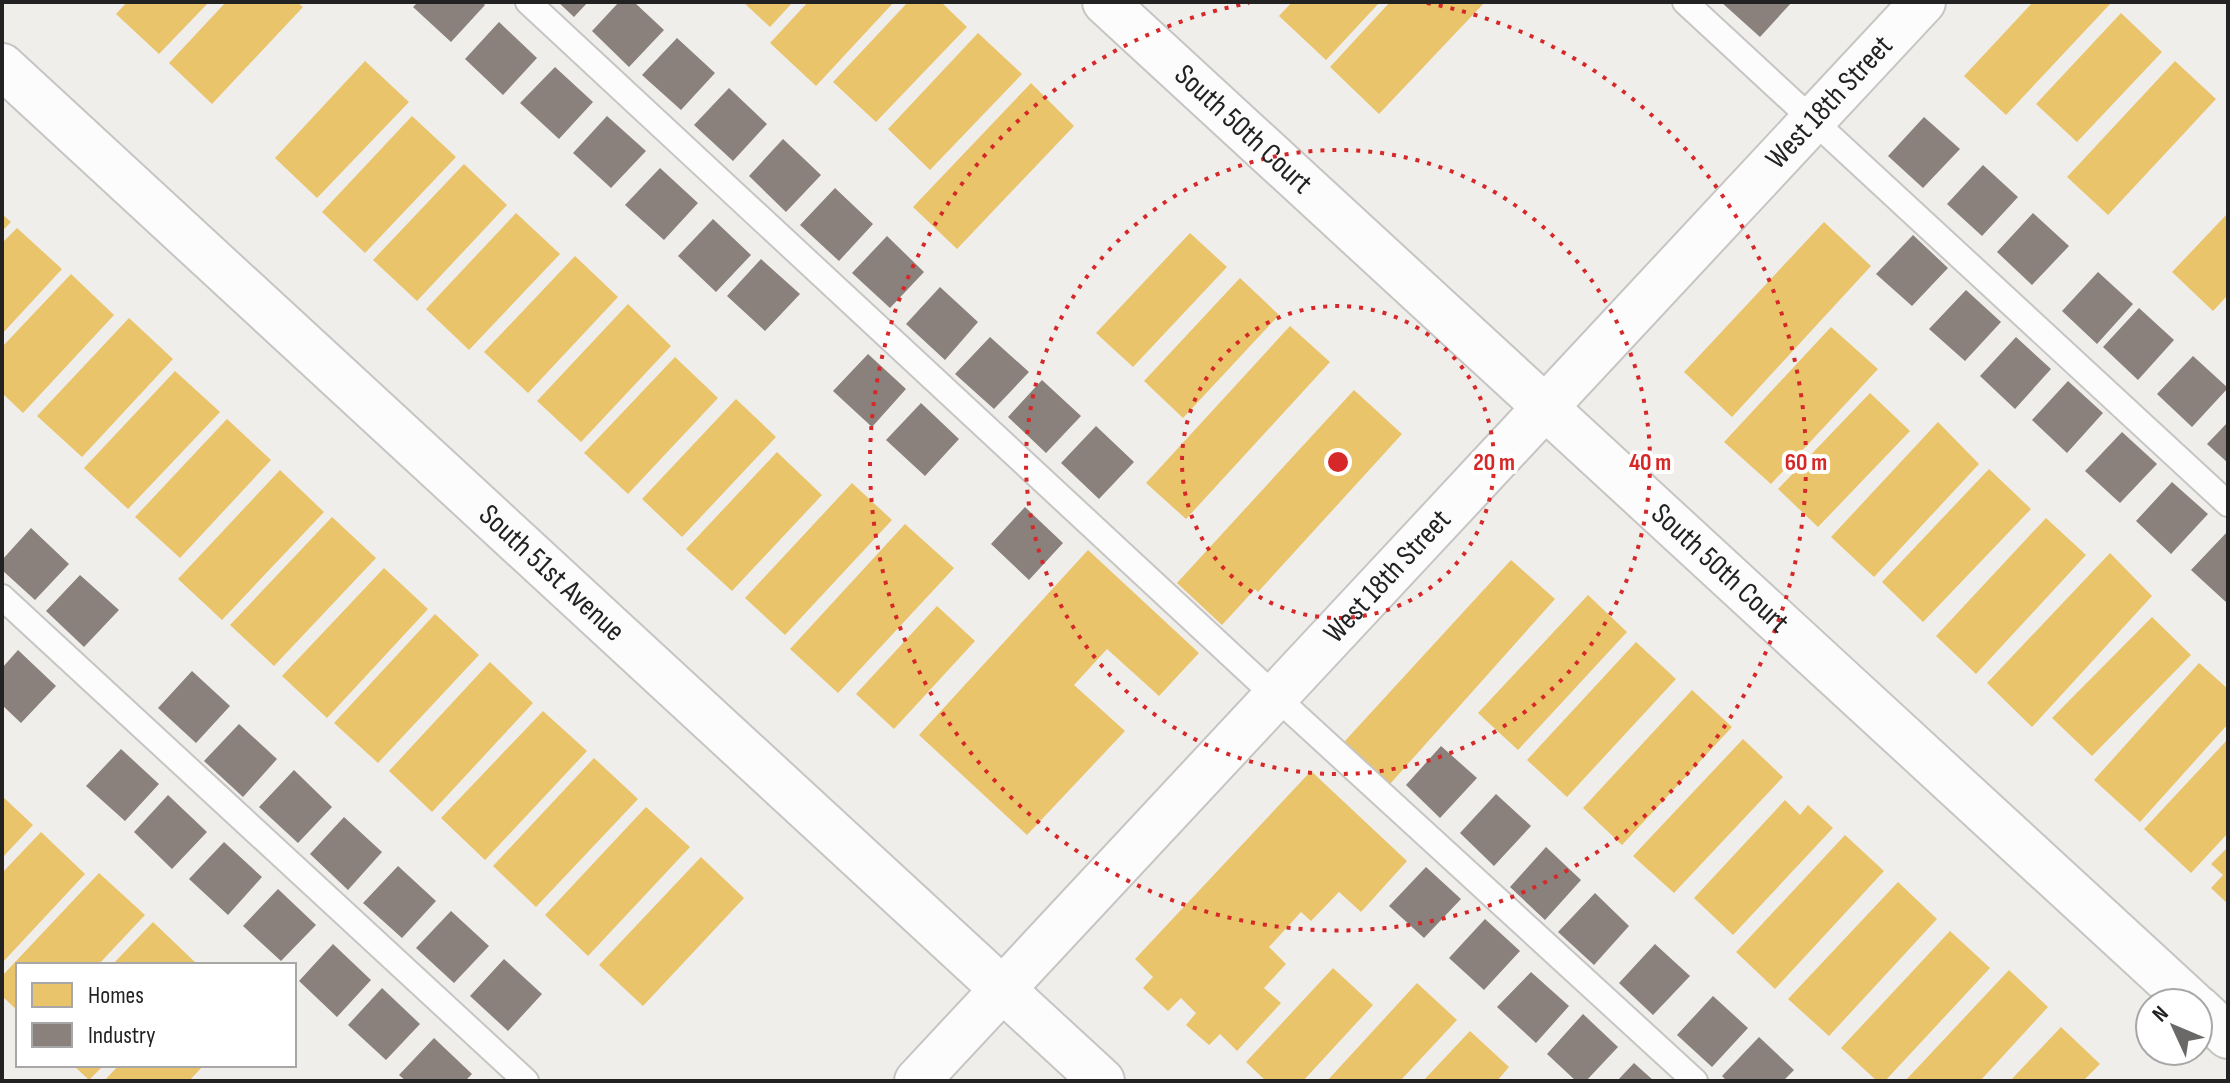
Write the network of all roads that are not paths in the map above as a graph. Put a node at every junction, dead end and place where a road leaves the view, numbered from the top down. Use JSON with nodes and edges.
{"nodes":[{"id":1,"x":528,"y":2,"type":"edge"},
{"id":2,"x":1105,"y":2,"type":"edge"},
{"id":3,"x":1685,"y":2,"type":"edge"},
{"id":4,"x":1923,"y":2,"type":"edge"},
{"id":5,"x":2,"y":66,"type":"edge"},
{"id":6,"x":1813,"y":121,"type":"junction"},
{"id":7,"x":1545,"y":407,"type":"junction"},
{"id":8,"x":2228,"y":504,"type":"edge"},
{"id":9,"x":2,"y":597,"type":"edge"},
{"id":10,"x":1275,"y":696,"type":"junction"},
{"id":11,"x":2175,"y":987,"type":"edge"},
{"id":12,"x":1002,"y":988,"type":"junction"},
{"id":13,"x":526,"y":1081,"type":"edge"},
{"id":14,"x":917,"y":1081,"type":"edge"},
{"id":15,"x":1102,"y":1081,"type":"edge"},
{"id":16,"x":1695,"y":1081,"type":"edge"}],
"edges":[{"from":1,"to":10,"type":"lane"},
{"from":2,"to":7,"type":"street","name":"South 50th Court"},
{"from":3,"to":6,"type":"lane"},
{"from":4,"to":6,"type":"street","name":"West 18th Street"},
{"from":5,"to":12,"type":"street","name":"South 51st Avenue"},
{"from":6,"to":7,"type":"street","name":"West 18th Street"},
{"from":6,"to":8,"type":"lane"},
{"from":7,"to":10,"type":"street","name":"West 18th Street"},
{"from":7,"to":11,"type":"street","name":"South 50th Court"},
{"from":9,"to":13,"type":"lane"},
{"from":10,"to":12,"type":"street","name":"West 18th Street"},
{"from":10,"to":16,"type":"lane"},
{"from":12,"to":14,"type":"street","name":"West 18th Street"},
{"from":12,"to":15,"type":"street","name":"South 51st Avenue"}]}
